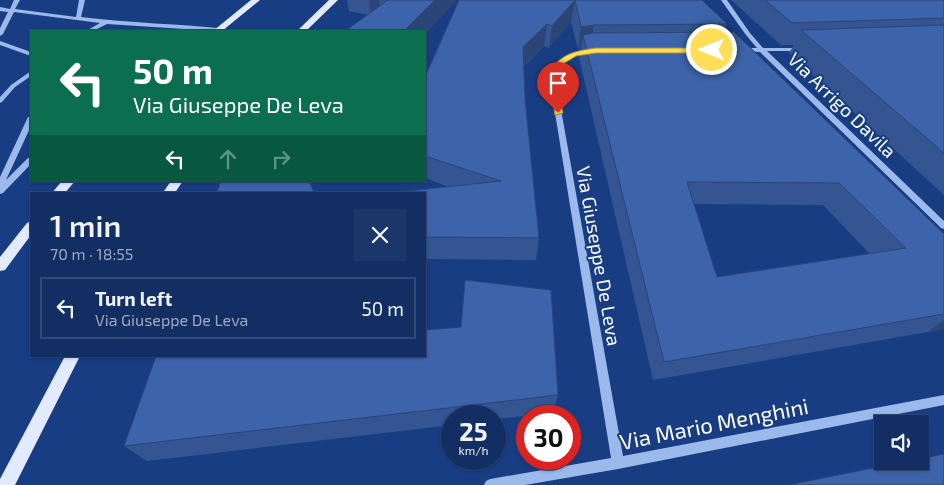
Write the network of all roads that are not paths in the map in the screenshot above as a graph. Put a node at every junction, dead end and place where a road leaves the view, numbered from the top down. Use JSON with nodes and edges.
{"nodes":[{"id":1,"x":17,"y":0,"type":"edge"},
{"id":2,"x":82,"y":0,"type":"edge"},
{"id":3,"x":256,"y":0,"type":"edge"},
{"id":4,"x":334,"y":0,"type":"edge"},
{"id":5,"x":724,"y":0,"type":"edge"},
{"id":6,"x":0,"y":9,"type":"edge"},
{"id":7,"x":13,"y":10,"type":"junction"},
{"id":8,"x":78,"y":19,"type":"junction"},
{"id":9,"x":106,"y":22,"type":"junction"},
{"id":10,"x":174,"y":26,"type":"junction"},
{"id":11,"x":91,"y":30,"type":"edge"},
{"id":12,"x":169,"y":30,"type":"edge"},
{"id":13,"x":218,"y":30,"type":"edge"},
{"id":14,"x":302,"y":30,"type":"edge"},
{"id":15,"x":0,"y":34,"type":"edge"},
{"id":16,"x":0,"y":43,"type":"edge"},
{"id":17,"x":804,"y":48,"type":"dead end"},
{"id":18,"x":596,"y":50,"type":"edge"},
{"id":19,"x":731,"y":50,"type":"edge"},
{"id":20,"x":762,"y":50,"type":"junction"},
{"id":21,"x":30,"y":54,"type":"edge"},
{"id":22,"x":30,"y":74,"type":"edge"},
{"id":23,"x":0,"y":101,"type":"edge"},
{"id":24,"x":30,"y":121,"type":"edge"},
{"id":25,"x":30,"y":161,"type":"edge"},
{"id":26,"x":68,"y":182,"type":"edge"},
{"id":27,"x":0,"y":185,"type":"edge"},
{"id":28,"x":0,"y":191,"type":"edge"},
{"id":29,"x":60,"y":192,"type":"edge"},
{"id":30,"x":944,"y":226,"type":"edge"},
{"id":31,"x":30,"y":227,"type":"edge"},
{"id":32,"x":0,"y":266,"type":"edge"},
{"id":33,"x":72,"y":357,"type":"edge"},
{"id":34,"x":944,"y":400,"type":"edge"},
{"id":35,"x":618,"y":463,"type":"junction"},
{"id":36,"x":6,"y":485,"type":"edge"},
{"id":37,"x":490,"y":485,"type":"edge"}],
"edges":[{"from":1,"to":7,"type":"street"},
{"from":2,"to":8,"type":"street"},
{"from":3,"to":13,"type":"main road"},
{"from":4,"to":14,"type":"main road"},
{"from":5,"to":20,"type":"street","name":"Via Arrigo Davila"},
{"from":6,"to":7,"type":"street"},
{"from":7,"to":8,"type":"street"},
{"from":7,"to":15,"type":"street"},
{"from":8,"to":9,"type":"street"},
{"from":9,"to":10,"type":"street"},
{"from":9,"to":11,"type":"street"},
{"from":10,"to":12,"type":"street"},
{"from":10,"to":13,"type":"street"},
{"from":16,"to":21,"type":"street"},
{"from":17,"to":20,"type":"street"},
{"from":18,"to":35,"type":"street","name":"Via Giuseppe De Leva"},
{"from":19,"to":20,"type":"street"},
{"from":20,"to":30,"type":"street","name":"Via Arrigo Davila"},
{"from":22,"to":23,"type":"street"},
{"from":24,"to":27,"type":"street"},
{"from":25,"to":28,"type":"street"},
{"from":26,"to":29,"type":"main road"},
{"from":31,"to":32,"type":"main road"},
{"from":33,"to":36,"type":"main road"},
{"from":34,"to":35,"type":"street","name":"Via Mario Menghini"},
{"from":35,"to":37,"type":"street","name":"Via Mario Menghini"}]}
